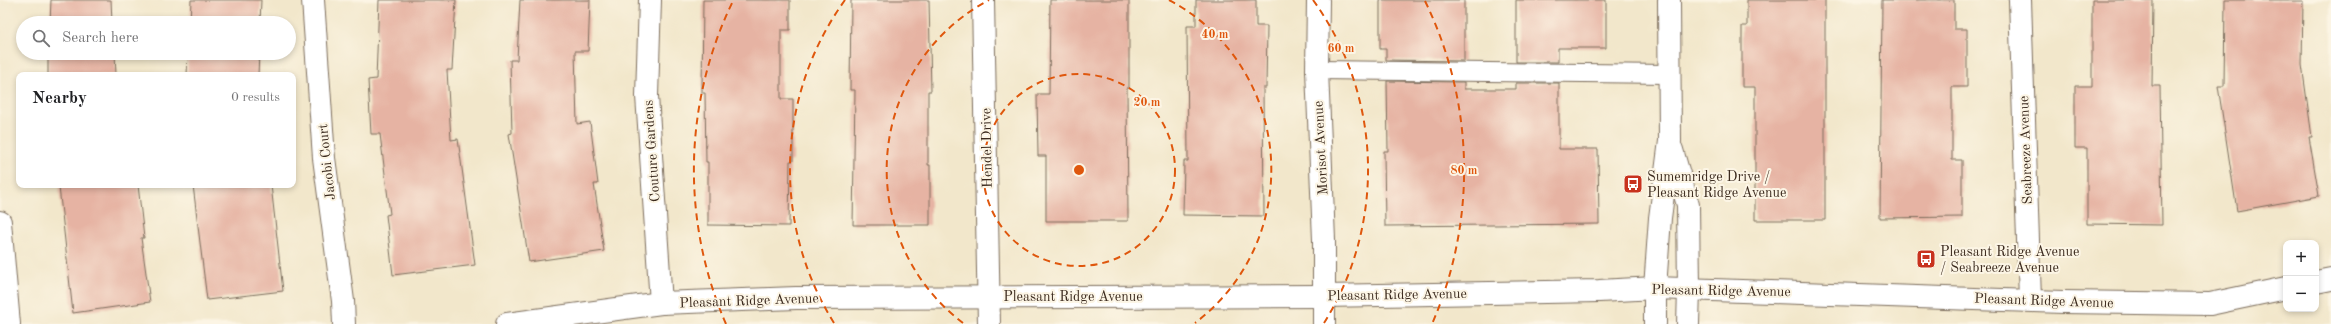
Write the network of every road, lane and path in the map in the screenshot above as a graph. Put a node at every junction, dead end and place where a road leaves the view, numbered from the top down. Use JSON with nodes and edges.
{"nodes":[{"id":1,"x":313,"y":0,"type":"edge"},
{"id":2,"x":650,"y":0,"type":"edge"},
{"id":3,"x":983,"y":0,"type":"edge"},
{"id":4,"x":1318,"y":0,"type":"edge"},
{"id":5,"x":1669,"y":0,"type":"edge"},
{"id":6,"x":2020,"y":0,"type":"edge"},
{"id":7,"x":1317,"y":70,"type":"junction"},
{"id":8,"x":1669,"y":74,"type":"junction"},
{"id":9,"x":1670,"y":141,"type":"junction"},
{"id":10,"x":0,"y":222,"type":"edge"},
{"id":11,"x":2331,"y":279,"type":"edge"},
{"id":12,"x":2319,"y":281,"type":"edge"},
{"id":13,"x":1655,"y":288,"type":"junction"},
{"id":14,"x":1689,"y":289,"type":"junction"},
{"id":15,"x":2283,"y":289,"type":"edge"},
{"id":16,"x":989,"y":296,"type":"junction"},
{"id":17,"x":1323,"y":296,"type":"junction"},
{"id":18,"x":2030,"y":300,"type":"junction"},
{"id":19,"x":661,"y":303,"type":"junction"},
{"id":20,"x":9,"y":324,"type":"edge"},
{"id":21,"x":344,"y":324,"type":"edge"},
{"id":22,"x":507,"y":324,"type":"edge"},
{"id":23,"x":989,"y":324,"type":"edge"},
{"id":24,"x":1324,"y":324,"type":"edge"},
{"id":25,"x":1655,"y":324,"type":"edge"},
{"id":26,"x":1688,"y":324,"type":"edge"}],
"edges":[{"from":1,"to":21,"type":"street","name":"Jacobi Court"},
{"from":2,"to":19,"type":"street","name":"Couture Gardens"},
{"from":3,"to":16,"type":"street","name":"Hendel Drive"},
{"from":4,"to":7,"type":"street","name":"Morisot Avenue"},
{"from":5,"to":8,"type":"street"},
{"from":6,"to":18,"type":"street","name":"Seabreeze Avenue"},
{"from":7,"to":8,"type":"lane"},
{"from":7,"to":17,"type":"street","name":"Morisot Avenue"},
{"from":8,"to":9,"type":"street"},
{"from":9,"to":13,"type":"street"},
{"from":9,"to":14,"type":"street"},
{"from":10,"to":20,"type":"street"},
{"from":11,"to":12,"type":"street"},
{"from":13,"to":14,"type":"street","name":"Pleasant Ridge Avenue"},
{"from":13,"to":17,"type":"street","name":"Pleasant Ridge Avenue"},
{"from":13,"to":25,"type":"street"},
{"from":14,"to":18,"type":"street","name":"Pleasant Ridge Avenue"},
{"from":14,"to":26,"type":"street"},
{"from":15,"to":18,"type":"street","name":"Pleasant Ridge Avenue"},
{"from":16,"to":17,"type":"street","name":"Pleasant Ridge Avenue"},
{"from":16,"to":19,"type":"street","name":"Pleasant Ridge Avenue"},
{"from":16,"to":23,"type":"street","name":"Hendel Drive"},
{"from":17,"to":24,"type":"street","name":"Morisot Avenue"},
{"from":19,"to":22,"type":"street","name":"Pleasant Ridge Avenue"}]}
